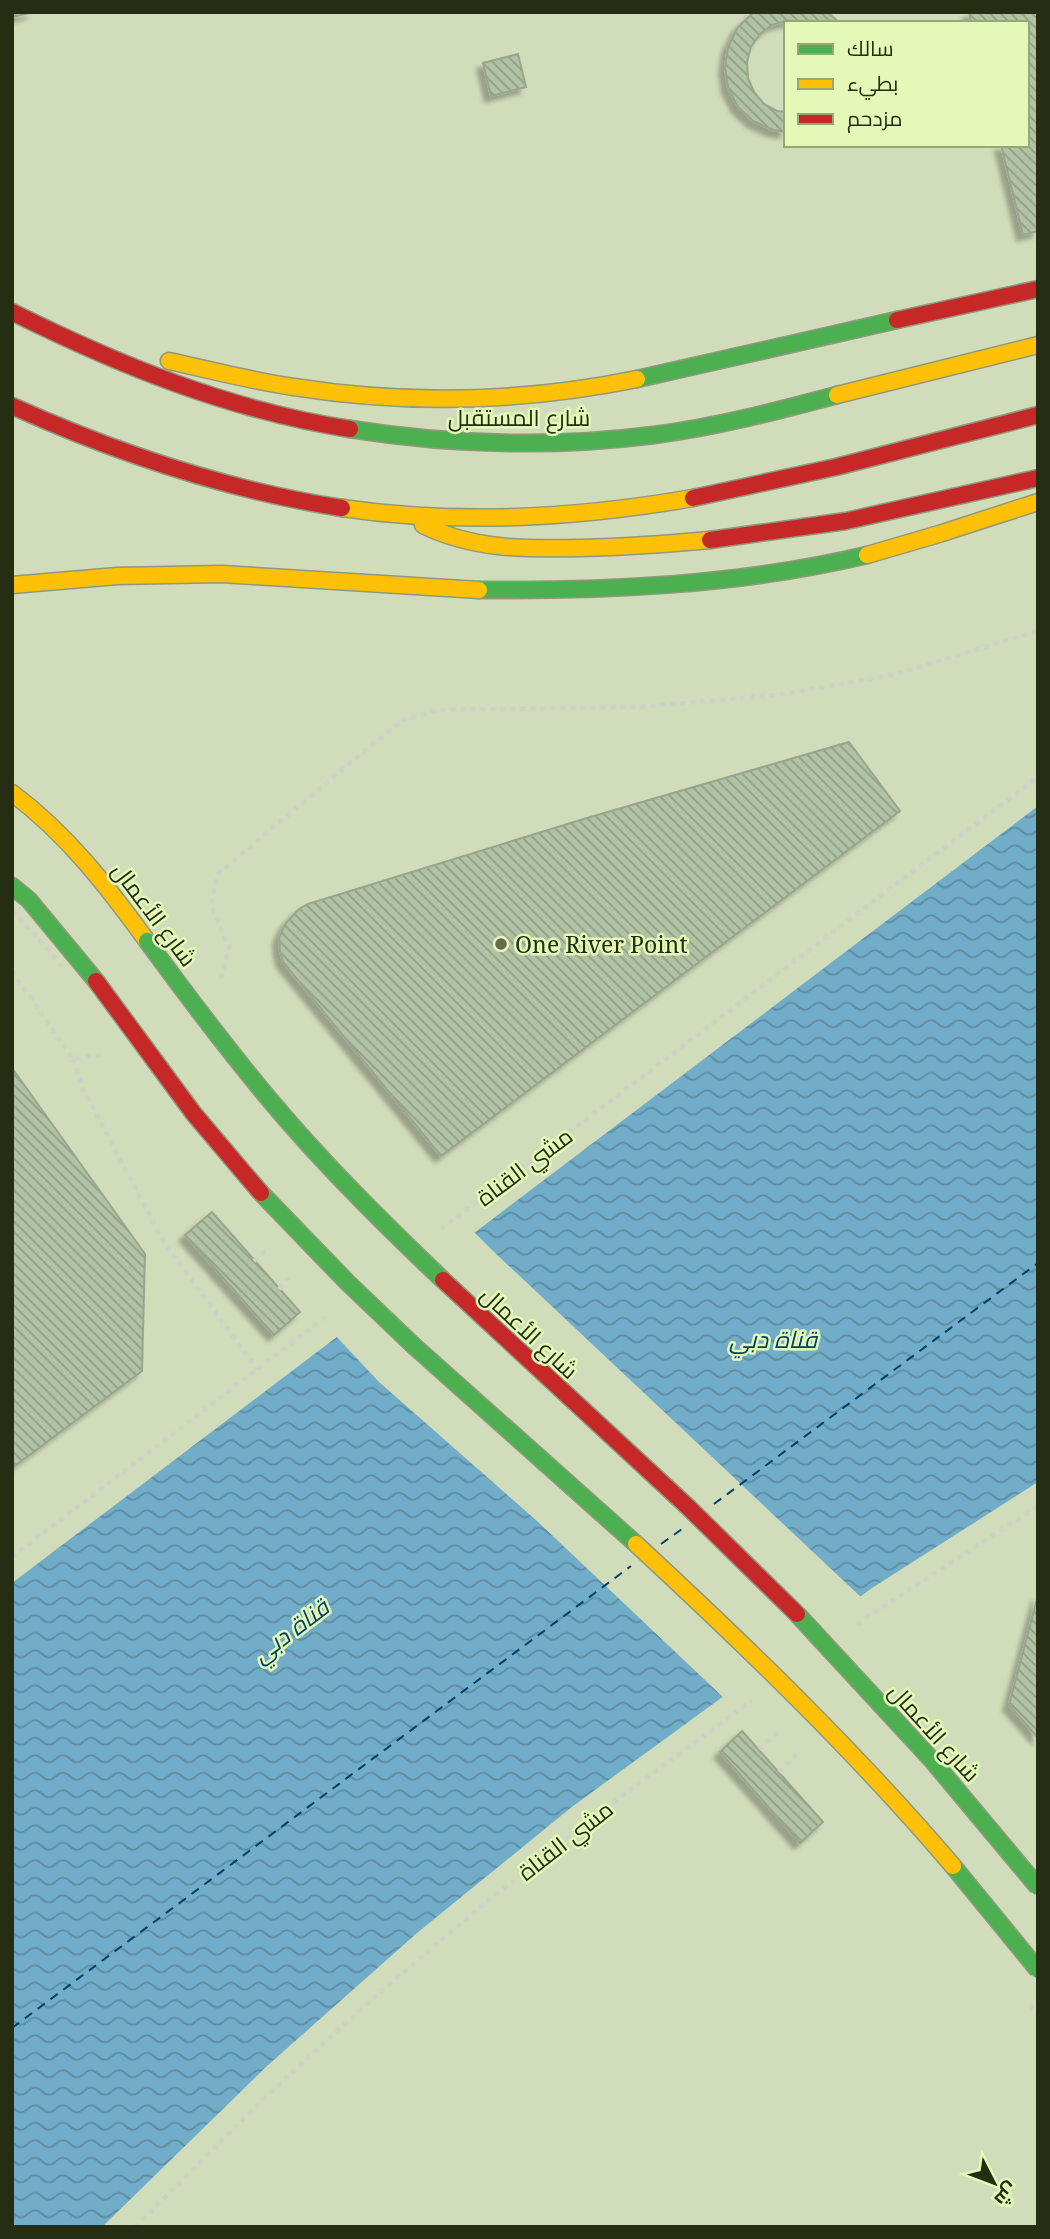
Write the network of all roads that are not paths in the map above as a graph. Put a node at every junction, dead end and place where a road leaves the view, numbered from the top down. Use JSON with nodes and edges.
{"nodes":[{"id":1,"x":1038,"y":289,"type":"edge"},
{"id":2,"x":12,"y":312,"type":"edge"},
{"id":3,"x":60,"y":338,"type":"junction"},
{"id":4,"x":1038,"y":345,"type":"edge"},
{"id":5,"x":12,"y":406,"type":"edge"},
{"id":6,"x":1038,"y":415,"type":"edge"},
{"id":7,"x":1038,"y":478,"type":"edge"},
{"id":8,"x":1038,"y":502,"type":"edge"},
{"id":9,"x":406,"y":515,"type":"junction"},
{"id":10,"x":12,"y":585,"type":"edge"},
{"id":11,"x":12,"y":793,"type":"edge"},
{"id":12,"x":12,"y":886,"type":"edge"},
{"id":13,"x":1038,"y":1887,"type":"edge"},
{"id":14,"x":1038,"y":1970,"type":"edge"}],
"edges":[{"from":1,"to":3,"type":"street"},
{"from":2,"to":3,"type":"street","name":"شارع المستقبل"},
{"from":3,"to":4,"type":"street","name":"شارع المستقبل"},
{"from":5,"to":9,"type":"street"},
{"from":6,"to":9,"type":"street"},
{"from":7,"to":9,"type":"street"},
{"from":8,"to":10,"type":"street"},
{"from":11,"to":13,"type":"street","name":"شارع الأعمال","bridge":true},
{"from":12,"to":14,"type":"street","bridge":true}]}
